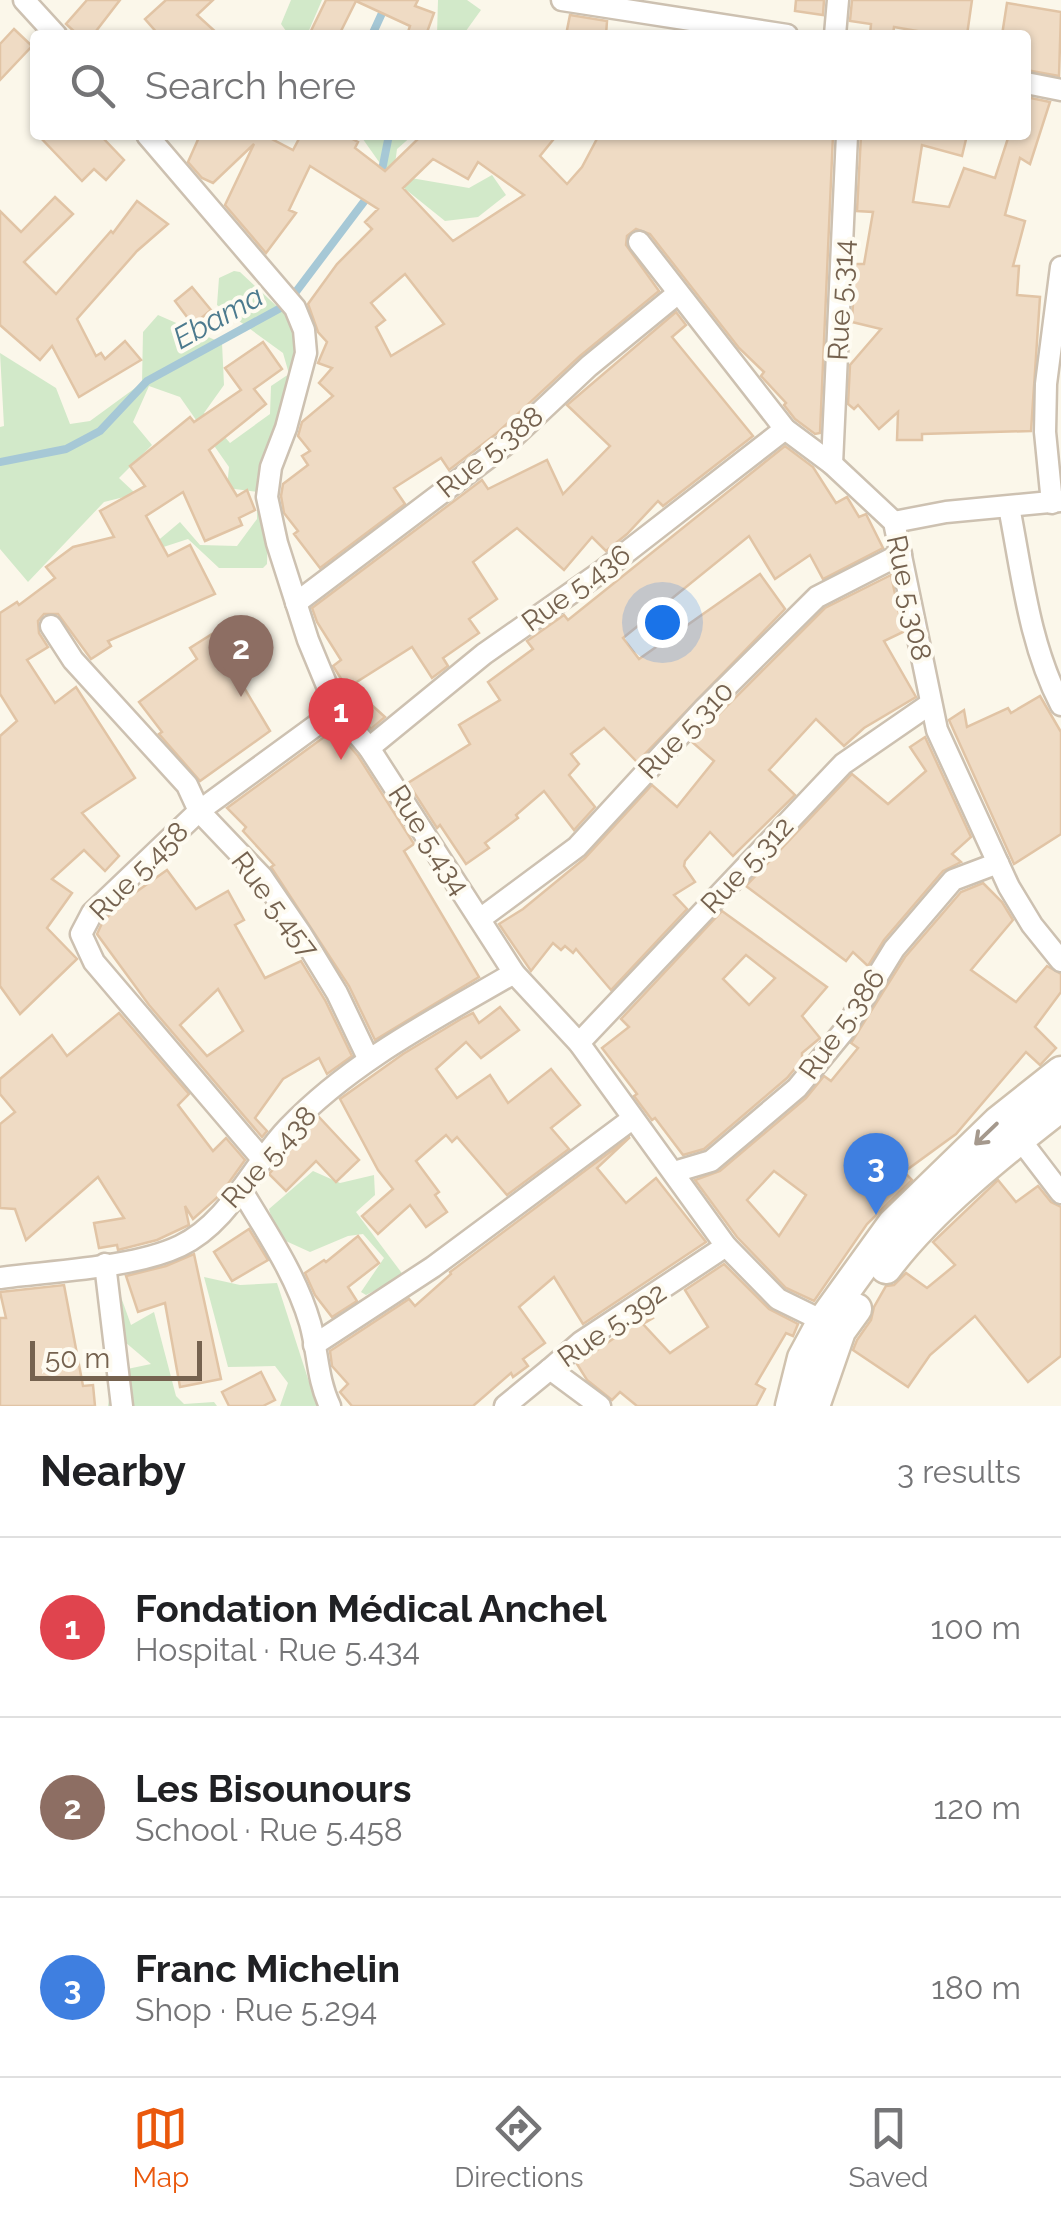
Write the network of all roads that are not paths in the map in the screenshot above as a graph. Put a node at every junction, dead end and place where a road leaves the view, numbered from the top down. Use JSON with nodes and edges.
{"nodes":[{"id":1,"x":24,"y":0,"type":"edge"},
{"id":2,"x":562,"y":0,"type":"edge"},
{"id":3,"x":838,"y":0,"type":"edge"},
{"id":4,"x":51,"y":30,"type":"edge"},
{"id":5,"x":755,"y":30,"type":"edge"},
{"id":6,"x":835,"y":30,"type":"edge"},
{"id":7,"x":1031,"y":83,"type":"edge"},
{"id":8,"x":1061,"y":90,"type":"edge"},
{"id":9,"x":151,"y":140,"type":"edge"},
{"id":10,"x":847,"y":140,"type":"edge"},
{"id":11,"x":639,"y":242,"type":"dead end"},
{"id":12,"x":1061,"y":268,"type":"edge"},
{"id":13,"x":677,"y":294,"type":"junction"},
{"id":14,"x":785,"y":429,"type":"junction"},
{"id":15,"x":832,"y":464,"type":"junction"},
{"id":16,"x":1056,"y":502,"type":"edge"},
{"id":17,"x":1009,"y":507,"type":"junction"},
{"id":18,"x":894,"y":522,"type":"junction"},
{"id":19,"x":900,"y":554,"type":"junction"},
{"id":20,"x":296,"y":603,"type":"junction"},
{"id":21,"x":51,"y":626,"type":"dead end"},
{"id":22,"x":930,"y":704,"type":"junction"},
{"id":23,"x":1061,"y":705,"type":"edge"},
{"id":24,"x":337,"y":710,"type":"junction"},
{"id":25,"x":369,"y":748,"type":"junction"},
{"id":26,"x":199,"y":811,"type":"junction"},
{"id":27,"x":998,"y":864,"type":"junction"},
{"id":28,"x":480,"y":919,"type":"junction"},
{"id":29,"x":1061,"y":961,"type":"edge"},
{"id":30,"x":514,"y":973,"type":"junction"},
{"id":31,"x":579,"y":1043,"type":"junction"},
{"id":32,"x":368,"y":1058,"type":"junction"},
{"id":33,"x":1061,"y":1072,"type":"edge"},
{"id":34,"x":1061,"y":1106,"type":"edge"},
{"id":35,"x":632,"y":1119,"type":"junction"},
{"id":36,"x":1019,"y":1138,"type":"junction"},
{"id":37,"x":263,"y":1160,"type":"junction"},
{"id":38,"x":674,"y":1172,"type":"junction"},
{"id":39,"x":242,"y":1191,"type":"junction"},
{"id":40,"x":1061,"y":1193,"type":"edge"},
{"id":41,"x":726,"y":1246,"type":"junction"},
{"id":42,"x":105,"y":1264,"type":"junction"},
{"id":43,"x":0,"y":1278,"type":"edge"},
{"id":44,"x":823,"y":1321,"type":"junction"},
{"id":45,"x":314,"y":1344,"type":"junction"},
{"id":46,"x":550,"y":1369,"type":"junction"},
{"id":47,"x":122,"y":1406,"type":"edge"},
{"id":48,"x":330,"y":1406,"type":"edge"},
{"id":49,"x":505,"y":1406,"type":"edge"},
{"id":50,"x":600,"y":1406,"type":"edge"},
{"id":51,"x":791,"y":1406,"type":"edge"},
{"id":52,"x":814,"y":1406,"type":"edge"}],
"edges":[{"from":1,"to":4,"type":"street"},
{"from":2,"to":5,"type":"street"},
{"from":3,"to":6,"type":"street"},
{"from":7,"to":8,"type":"street"},
{"from":9,"to":20,"type":"street","name":"Rue 5.434"},
{"from":10,"to":15,"type":"street","name":"Rue 5.314"},
{"from":11,"to":13,"type":"street","name":"Rue 5.308"},
{"from":12,"to":16,"type":"street"},
{"from":13,"to":14,"type":"street","name":"Rue 5.308"},
{"from":13,"to":20,"type":"street","name":"Rue 5.388"},
{"from":14,"to":15,"type":"street","name":"Rue 5.308"},
{"from":14,"to":25,"type":"street","name":"Rue 5.436"},
{"from":15,"to":18,"type":"street","name":"Rue 5.308"},
{"from":16,"to":17,"type":"street"},
{"from":17,"to":18,"type":"street"},
{"from":17,"to":23,"type":"street"},
{"from":18,"to":19,"type":"street","name":"Rue 5.308"},
{"from":19,"to":22,"type":"street","name":"Rue 5.308"},
{"from":19,"to":28,"type":"street","name":"Rue 5.310"},
{"from":20,"to":24,"type":"street","name":"Rue 5.434"},
{"from":21,"to":26,"type":"street","name":"Rue 5.457"},
{"from":22,"to":27,"type":"street","name":"Rue 5.308"},
{"from":22,"to":31,"type":"street","name":"Rue 5.312"},
{"from":24,"to":25,"type":"street","name":"Rue 5.434"},
{"from":24,"to":26,"type":"street","name":"Rue 5.458"},
{"from":25,"to":28,"type":"street","name":"Rue 5.434"},
{"from":26,"to":32,"type":"street","name":"Rue 5.457"},
{"from":26,"to":37,"type":"street","name":"Rue 5.458"},
{"from":27,"to":29,"type":"street","name":"Rue 5.308"},
{"from":27,"to":38,"type":"street","name":"Rue 5.386"},
{"from":28,"to":30,"type":"street","name":"Rue 5.434"},
{"from":30,"to":31,"type":"street","name":"Rue 5.434"},
{"from":30,"to":32,"type":"street","name":"Rue 5.438"},
{"from":31,"to":35,"type":"street","name":"Rue 5.434"},
{"from":32,"to":37,"type":"street","name":"Rue 5.438"},
{"from":33,"to":44,"type":"main road","one_way":true},
{"from":34,"to":36,"type":"main road"},
{"from":35,"to":38,"type":"street","name":"Rue 5.434"},
{"from":35,"to":45,"type":"street"},
{"from":36,"to":40,"type":"street"},
{"from":36,"to":52,"type":"main road"},
{"from":37,"to":39,"type":"street","name":"Rue 5.438"},
{"from":38,"to":41,"type":"street","name":"Rue 5.434"},
{"from":39,"to":42,"type":"street","name":"Rue 5.438"},
{"from":39,"to":45,"type":"street"},
{"from":41,"to":44,"type":"street","name":"Rue 5.434"},
{"from":41,"to":46,"type":"street","name":"Rue 5.392"},
{"from":42,"to":43,"type":"street","name":"Rue 5.438"},
{"from":42,"to":47,"type":"street"},
{"from":44,"to":51,"type":"main road"},
{"from":45,"to":48,"type":"street"},
{"from":46,"to":49,"type":"street"},
{"from":46,"to":50,"type":"street","name":"Rue 5.392"}]}
